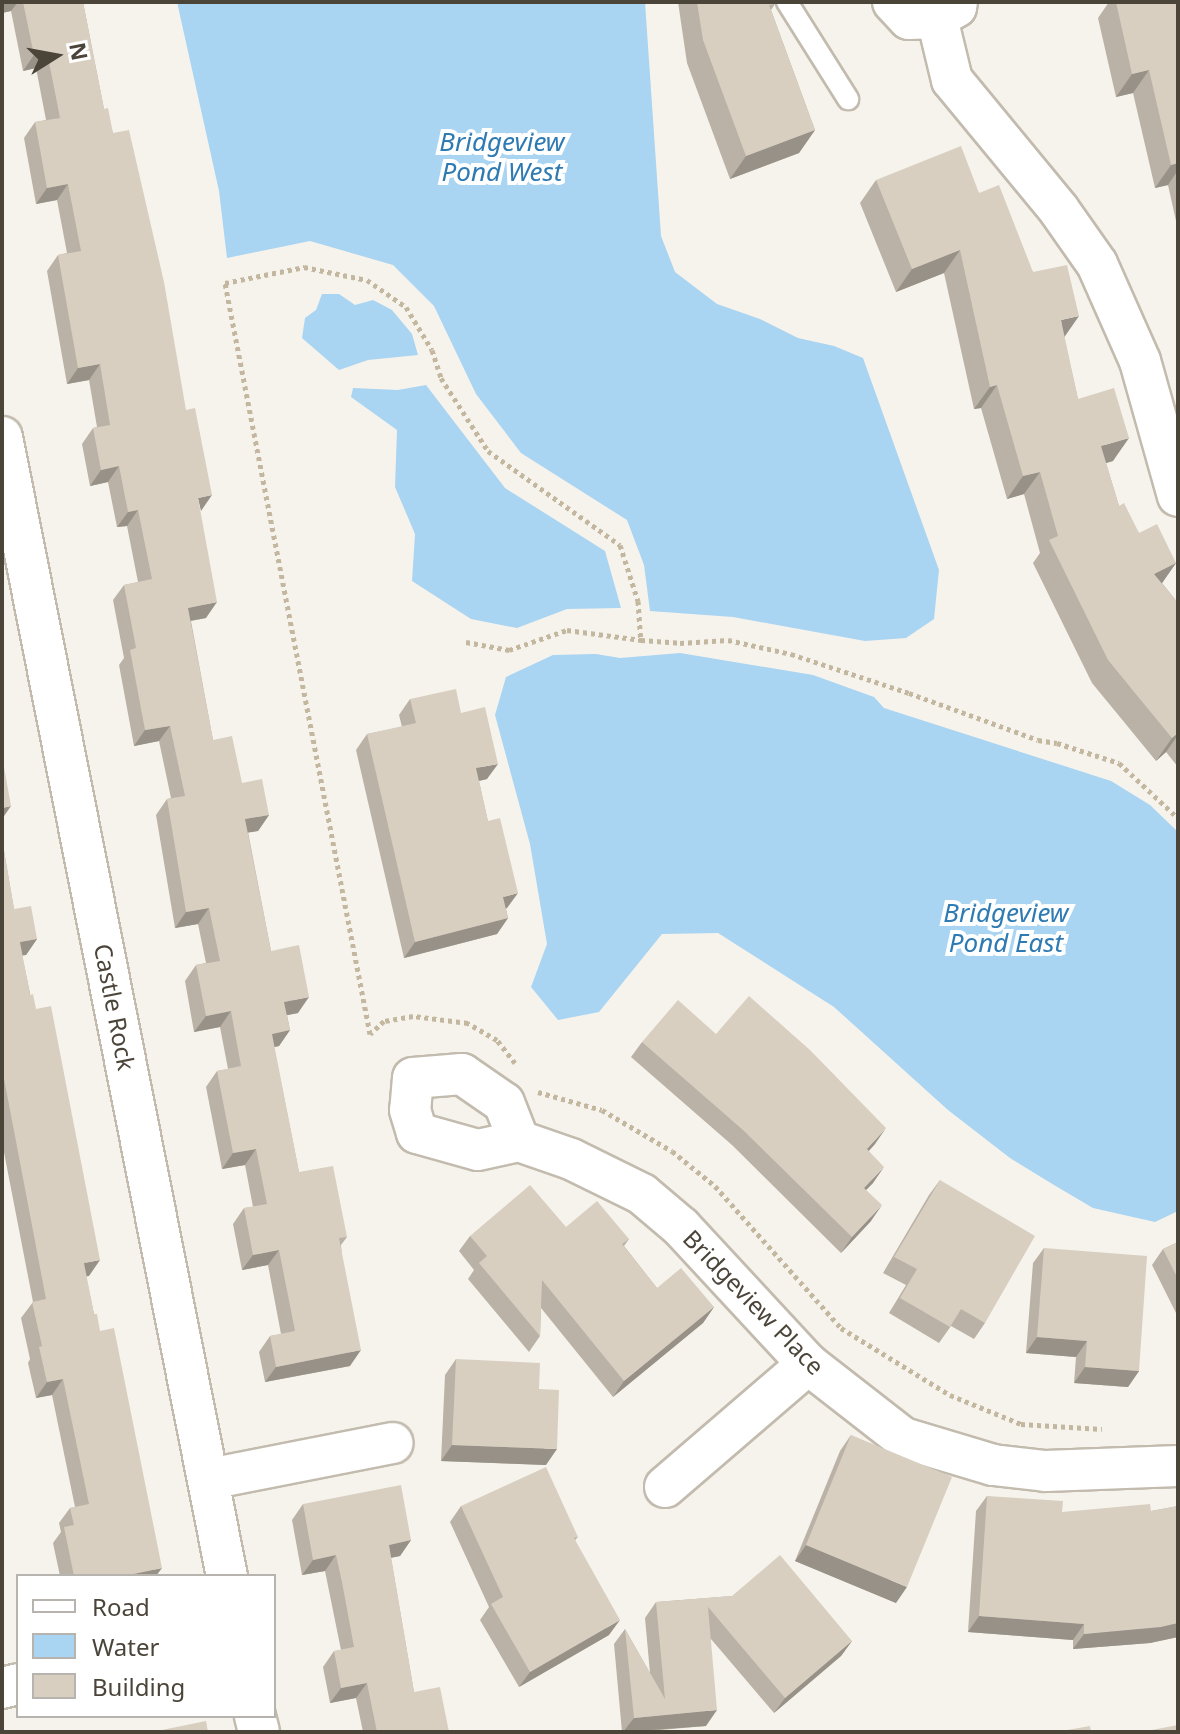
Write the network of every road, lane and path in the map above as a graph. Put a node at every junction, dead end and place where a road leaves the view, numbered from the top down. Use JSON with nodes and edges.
{"nodes":[{"id":1,"x":787,"y":2,"type":"edge"},
{"id":2,"x":893,"y":2,"type":"edge"},
{"id":3,"x":947,"y":10,"type":"edge"},
{"id":4,"x":848,"y":99,"type":"dead end"},
{"id":5,"x":2,"y":437,"type":"edge"},
{"id":6,"x":1178,"y":496,"type":"edge"},
{"id":7,"x":641,"y":640,"type":"junction"},
{"id":8,"x":466,"y":642,"type":"dead end"},
{"id":9,"x":1178,"y":818,"type":"edge"},
{"id":10,"x":521,"y":1071,"type":"dead end"},
{"id":11,"x":529,"y":1081,"type":"dead end"},
{"id":12,"x":519,"y":1141,"type":"dead end"},
{"id":13,"x":808,"y":1364,"type":"junction"},
{"id":14,"x":1111,"y":1429,"type":"dead end"},
{"id":15,"x":393,"y":1443,"type":"dead end"},
{"id":16,"x":1178,"y":1466,"type":"edge"},
{"id":17,"x":209,"y":1479,"type":"junction"},
{"id":18,"x":665,"y":1487,"type":"dead end"},
{"id":19,"x":227,"y":1574,"type":"edge"}],
"edges":[{"from":1,"to":4,"type":"lane"},
{"from":2,"to":3,"type":"street"},
{"from":3,"to":6,"type":"street"},
{"from":5,"to":17,"type":"street","name":"Castle Rock"},
{"from":7,"to":8,"type":"path"},
{"from":7,"to":9,"type":"path"},
{"from":7,"to":10,"type":"path"},
{"from":11,"to":14,"type":"path"},
{"from":12,"to":13,"type":"street","name":"Bridgeview Place"},
{"from":13,"to":16,"type":"street","name":"Bridgeview Place"},
{"from":13,"to":18,"type":"street"},
{"from":15,"to":17,"type":"street"},
{"from":17,"to":19,"type":"street","name":"Castle Rock"}]}
